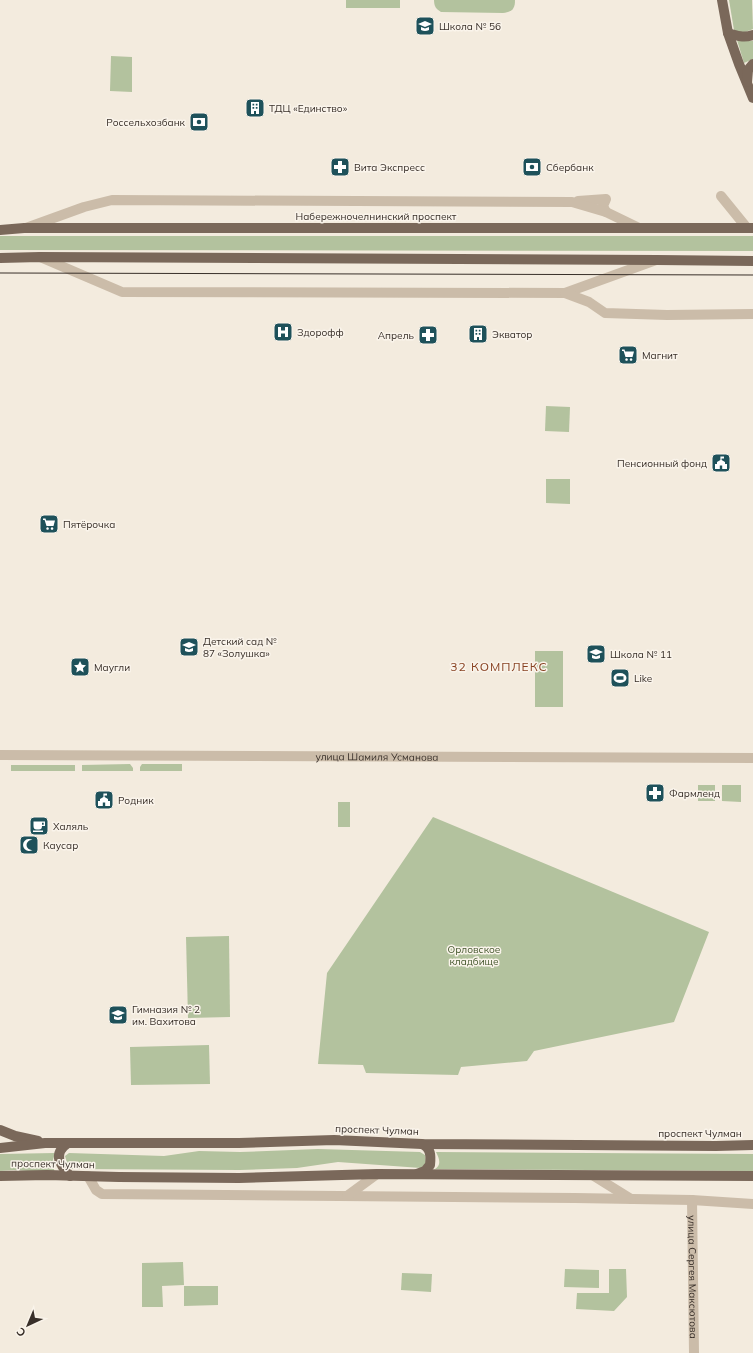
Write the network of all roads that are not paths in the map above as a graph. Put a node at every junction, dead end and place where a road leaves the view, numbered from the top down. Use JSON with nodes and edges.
{"nodes":[{"id":1,"x":722,"y":0,"type":"edge"},
{"id":2,"x":728,"y":32,"type":"junction"},
{"id":3,"x":753,"y":35,"type":"edge"},
{"id":4,"x":753,"y":64,"type":"edge"},
{"id":5,"x":746,"y":83,"type":"junction"},
{"id":6,"x":753,"y":98,"type":"edge"},
{"id":7,"x":721,"y":196,"type":"dead end"},
{"id":8,"x":24,"y":228,"type":"junction"},
{"id":9,"x":639,"y":228,"type":"junction"},
{"id":10,"x":750,"y":228,"type":"edge"},
{"id":11,"x":0,"y":230,"type":"edge"},
{"id":12,"x":40,"y":257,"type":"junction"},
{"id":13,"x":0,"y":258,"type":"edge"},
{"id":14,"x":657,"y":260,"type":"junction"},
{"id":15,"x":753,"y":261,"type":"edge"},
{"id":16,"x":565,"y":293,"type":"junction"},
{"id":17,"x":753,"y":314,"type":"edge"},
{"id":18,"x":0,"y":755,"type":"edge"},
{"id":19,"x":753,"y":758,"type":"edge"},
{"id":20,"x":0,"y":1130,"type":"edge"},
{"id":21,"x":45,"y":1143,"type":"junction"},
{"id":22,"x":68,"y":1143,"type":"junction"},
{"id":23,"x":422,"y":1144,"type":"junction"},
{"id":24,"x":753,"y":1145,"type":"edge"},
{"id":25,"x":0,"y":1148,"type":"edge"},
{"id":26,"x":377,"y":1174,"type":"junction"},
{"id":27,"x":417,"y":1174,"type":"junction"},
{"id":28,"x":0,"y":1176,"type":"edge"},
{"id":29,"x":70,"y":1176,"type":"junction"},
{"id":30,"x":88,"y":1176,"type":"junction"},
{"id":31,"x":594,"y":1176,"type":"junction"},
{"id":32,"x":753,"y":1176,"type":"edge"},
{"id":33,"x":348,"y":1196,"type":"junction"},
{"id":34,"x":632,"y":1200,"type":"junction"},
{"id":35,"x":692,"y":1200,"type":"junction"},
{"id":36,"x":753,"y":1204,"type":"edge"},
{"id":37,"x":694,"y":1353,"type":"edge"}],
"edges":[{"from":1,"to":2,"type":"main road"},
{"from":2,"to":3,"type":"main road"},
{"from":2,"to":5,"type":"main road"},
{"from":4,"to":5,"type":"main road"},
{"from":5,"to":6,"type":"main road"},
{"from":7,"to":10,"type":"street"},
{"from":8,"to":9,"type":"main road","name":"Набережночелнинский проспект"},
{"from":8,"to":9,"type":"street"},
{"from":8,"to":11,"type":"main road","name":"Набережночелнинский проспект"},
{"from":9,"to":10,"type":"main road","name":"Набережночелнинский проспект"},
{"from":12,"to":13,"type":"main road"},
{"from":12,"to":14,"type":"main road"},
{"from":12,"to":16,"type":"street"},
{"from":14,"to":15,"type":"main road"},
{"from":14,"to":16,"type":"street"},
{"from":16,"to":17,"type":"street"},
{"from":18,"to":19,"type":"street","name":"улица Шамиля Усманова"},
{"from":20,"to":21,"type":"main road"},
{"from":21,"to":22,"type":"main road","name":"проспект Чулман"},
{"from":21,"to":25,"type":"main road","name":"проспект Чулман"},
{"from":22,"to":23,"type":"main road","name":"проспект Чулман"},
{"from":22,"to":29,"type":"main road"},
{"from":23,"to":24,"type":"main road","name":"проспект Чулман"},
{"from":23,"to":27,"type":"main road"},
{"from":26,"to":27,"type":"main road","name":"проспект Чулман"},
{"from":26,"to":30,"type":"main road","name":"проспект Чулман"},
{"from":26,"to":33,"type":"street"},
{"from":27,"to":31,"type":"main road","name":"проспект Чулман"},
{"from":28,"to":29,"type":"main road","name":"проспект Чулман"},
{"from":29,"to":30,"type":"main road","name":"проспект Чулман"},
{"from":30,"to":33,"type":"street"},
{"from":31,"to":32,"type":"main road","name":"проспект Чулман"},
{"from":31,"to":34,"type":"street"},
{"from":33,"to":34,"type":"street"},
{"from":34,"to":35,"type":"street"},
{"from":35,"to":36,"type":"street"},
{"from":35,"to":37,"type":"street","name":"улица Сергея Максютова"}]}
